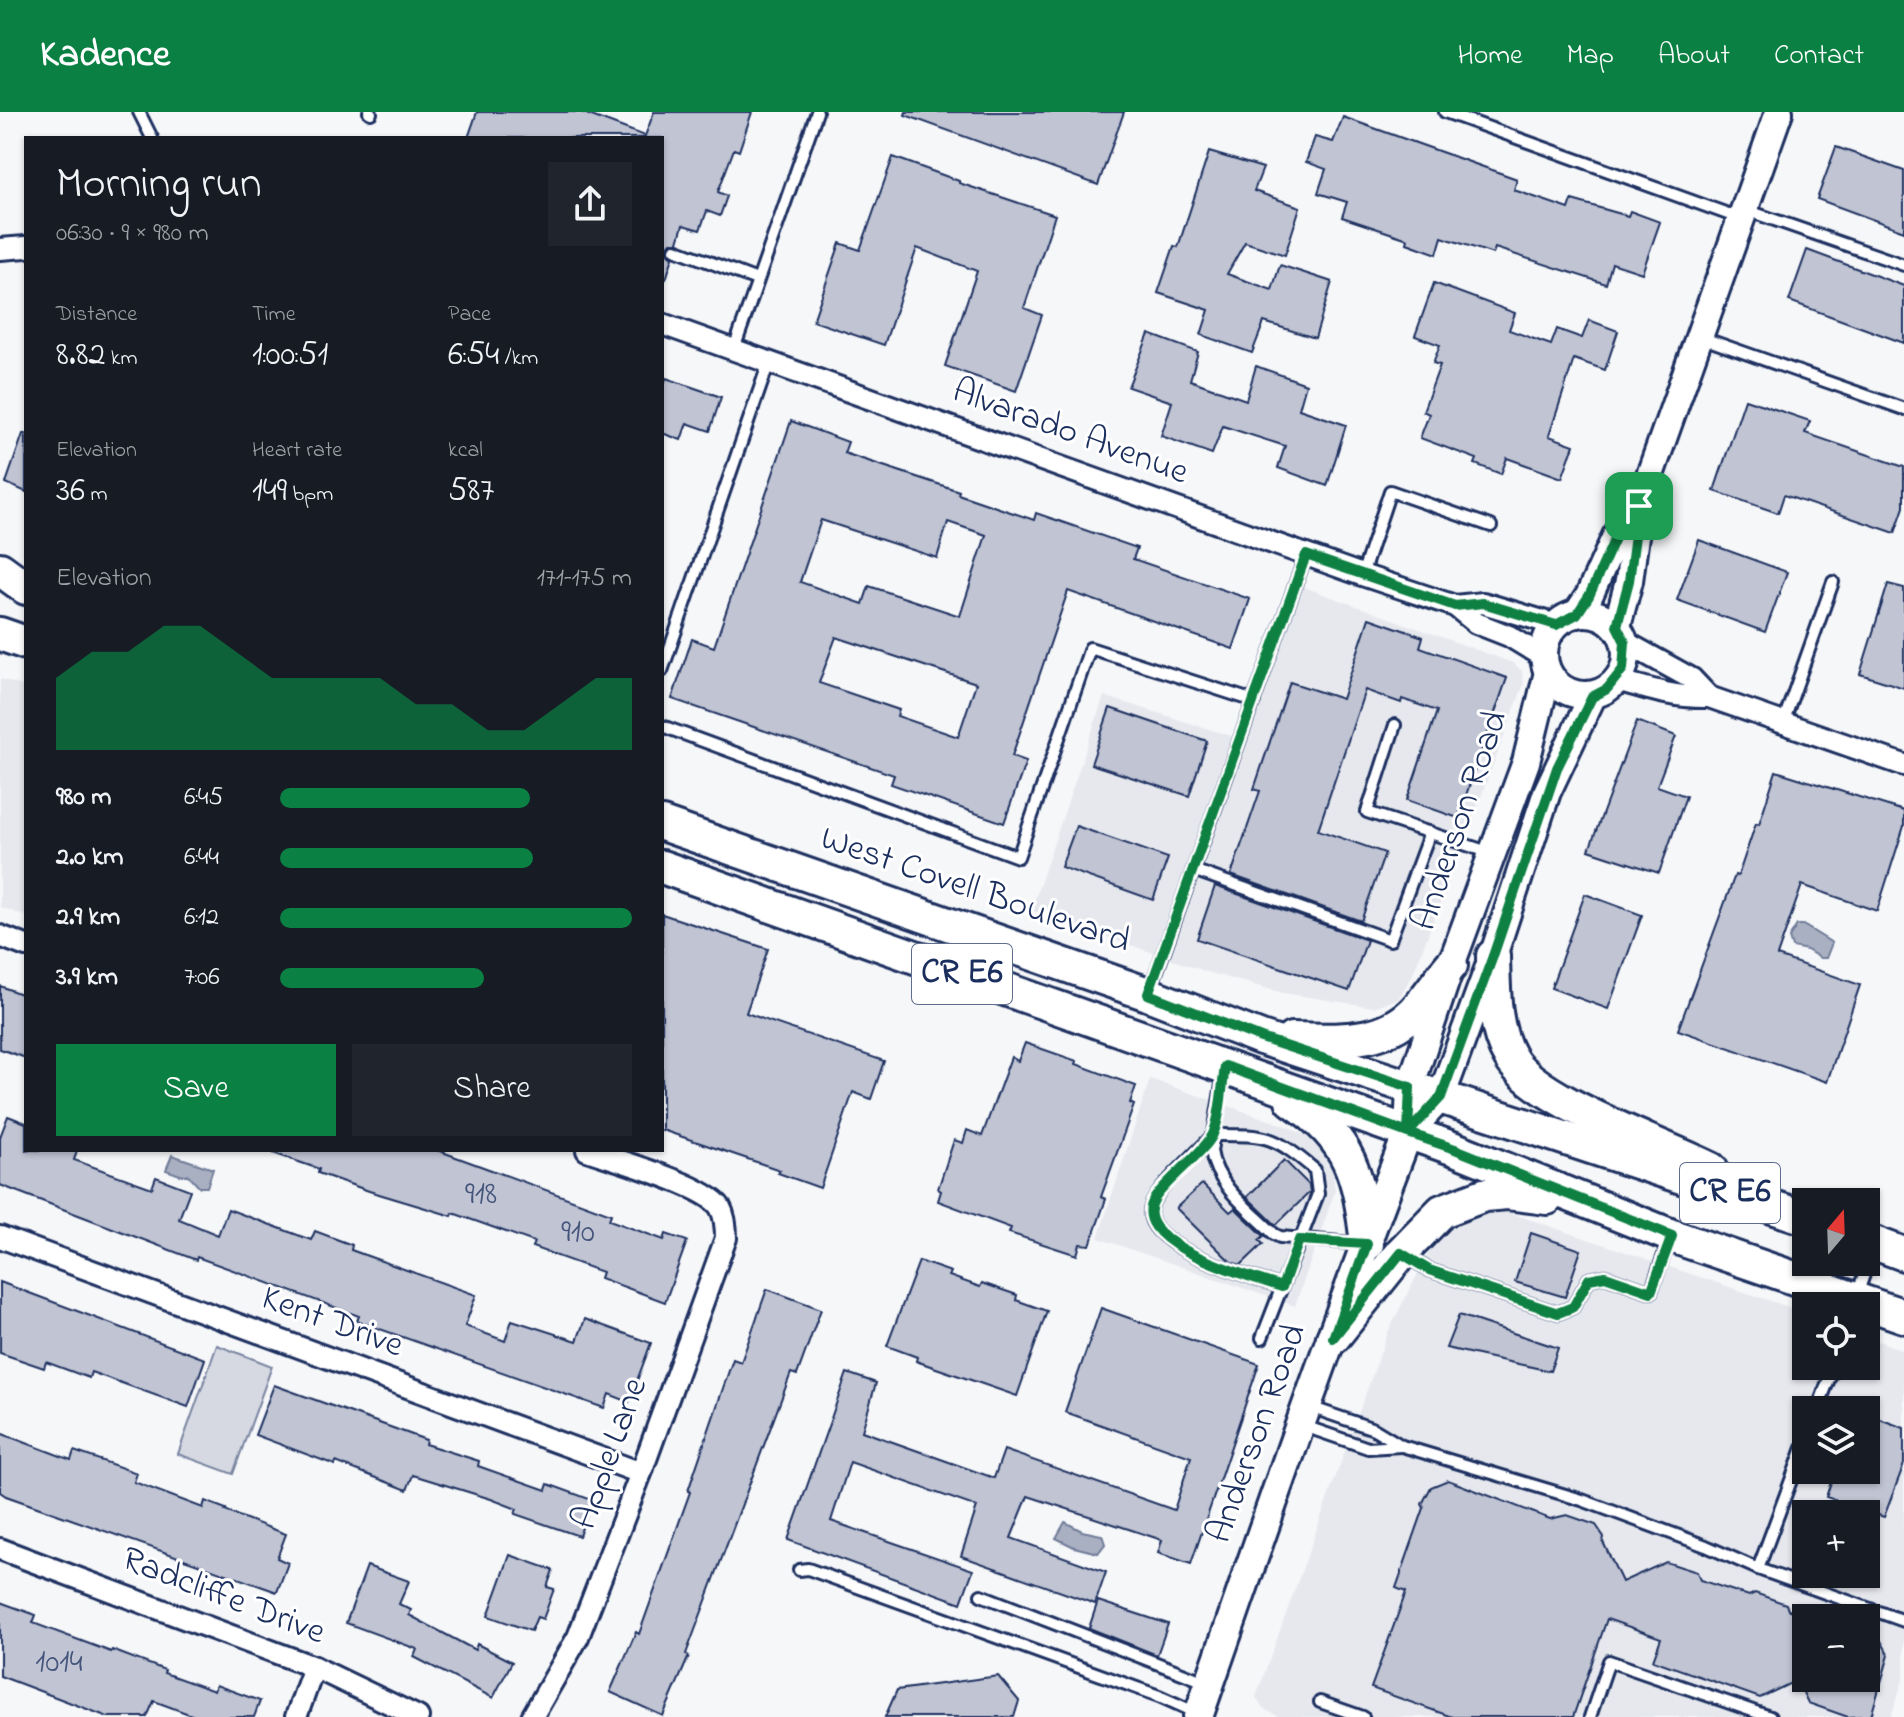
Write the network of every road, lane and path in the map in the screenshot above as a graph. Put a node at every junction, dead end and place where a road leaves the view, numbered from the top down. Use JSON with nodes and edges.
{"nodes":[{"id":1,"x":139,"y":112,"type":"edge"},
{"id":2,"x":817,"y":112,"type":"edge"},
{"id":3,"x":1445,"y":112,"type":"edge"},
{"id":4,"x":1779,"y":112,"type":"edge"},
{"id":5,"x":151,"y":136,"type":"edge"},
{"id":6,"x":1742,"y":214,"type":"junction"},
{"id":7,"x":24,"y":247,"type":"edge"},
{"id":8,"x":0,"y":249,"type":"edge"},
{"id":9,"x":675,"y":249,"type":"dead end"},
{"id":10,"x":1904,"y":265,"type":"edge"},
{"id":11,"x":757,"y":280,"type":"junction"},
{"id":12,"x":664,"y":325,"type":"edge"},
{"id":13,"x":1698,"y":337,"type":"junction"},
{"id":14,"x":734,"y":349,"type":"junction"},
{"id":15,"x":769,"y":362,"type":"junction"},
{"id":16,"x":1904,"y":409,"type":"edge"},
{"id":17,"x":1639,"y":506,"type":"junction"},
{"id":18,"x":1491,"y":526,"type":"dead end"},
{"id":19,"x":1306,"y":555,"type":"junction"},
{"id":20,"x":0,"y":569,"type":"edge"},
{"id":21,"x":1362,"y":575,"type":"junction"},
{"id":22,"x":1833,"y":582,"type":"dead end"},
{"id":23,"x":24,"y":587,"type":"edge"},
{"id":24,"x":0,"y":592,"type":"edge"},
{"id":25,"x":24,"y":600,"type":"edge"},
{"id":26,"x":1455,"y":606,"type":"junction"},
{"id":27,"x":1567,"y":619,"type":"junction"},
{"id":28,"x":0,"y":634,"type":"edge"},
{"id":29,"x":1621,"y":634,"type":"junction"},
{"id":30,"x":24,"y":644,"type":"edge"},
{"id":31,"x":24,"y":645,"type":"edge"},
{"id":32,"x":0,"y":648,"type":"edge"},
{"id":33,"x":664,"y":665,"type":"edge"},
{"id":34,"x":1546,"y":665,"type":"junction"},
{"id":35,"x":1617,"y":680,"type":"junction"},
{"id":36,"x":1592,"y":697,"type":"junction"},
{"id":37,"x":1709,"y":697,"type":"junction"},
{"id":38,"x":1254,"y":701,"type":"junction"},
{"id":39,"x":1783,"y":723,"type":"junction"},
{"id":40,"x":1395,"y":725,"type":"dead end"},
{"id":41,"x":664,"y":727,"type":"edge"},
{"id":42,"x":1904,"y":765,"type":"edge"},
{"id":43,"x":664,"y":825,"type":"edge"},
{"id":44,"x":1430,"y":832,"type":"junction"},
{"id":45,"x":1493,"y":853,"type":"junction"},
{"id":46,"x":664,"y":868,"type":"edge"},
{"id":47,"x":1193,"y":870,"type":"junction"},
{"id":48,"x":0,"y":936,"type":"edge"},
{"id":49,"x":24,"y":945,"type":"edge"},
{"id":50,"x":1493,"y":956,"type":"junction"},
{"id":51,"x":1451,"y":965,"type":"junction"},
{"id":52,"x":1148,"y":994,"type":"junction"},
{"id":53,"x":1261,"y":1038,"type":"junction"},
{"id":54,"x":1225,"y":1066,"type":"junction"},
{"id":55,"x":1263,"y":1080,"type":"junction"},
{"id":56,"x":1410,"y":1087,"type":"junction"},
{"id":57,"x":1441,"y":1097,"type":"junction"},
{"id":58,"x":1408,"y":1133,"type":"junction"},
{"id":59,"x":1213,"y":1135,"type":"junction"},
{"id":60,"x":593,"y":1152,"type":"edge"},
{"id":61,"x":1584,"y":1202,"type":"junction"},
{"id":62,"x":1792,"y":1211,"type":"edge"},
{"id":63,"x":1792,"y":1213,"type":"edge"},
{"id":64,"x":1672,"y":1236,"type":"junction"},
{"id":65,"x":0,"y":1237,"type":"edge"},
{"id":66,"x":1299,"y":1240,"type":"junction"},
{"id":67,"x":1367,"y":1244,"type":"junction"},
{"id":68,"x":1881,"y":1246,"type":"edge"},
{"id":69,"x":1401,"y":1253,"type":"junction"},
{"id":70,"x":1282,"y":1287,"type":"junction"},
{"id":71,"x":1824,"y":1292,"type":"edge"},
{"id":72,"x":1859,"y":1292,"type":"edge"},
{"id":73,"x":1880,"y":1310,"type":"edge"},
{"id":74,"x":1904,"y":1316,"type":"edge"},
{"id":75,"x":1262,"y":1338,"type":"dead end"},
{"id":76,"x":1333,"y":1338,"type":"junction"},
{"id":77,"x":1302,"y":1415,"type":"junction"},
{"id":78,"x":1402,"y":1446,"type":"junction"},
{"id":79,"x":641,"y":1473,"type":"junction"},
{"id":80,"x":1792,"y":1478,"type":"edge"},
{"id":81,"x":0,"y":1549,"type":"edge"},
{"id":82,"x":1758,"y":1569,"type":"junction"},
{"id":83,"x":799,"y":1570,"type":"dead end"},
{"id":84,"x":981,"y":1595,"type":"dead end"},
{"id":85,"x":1904,"y":1621,"type":"edge"},
{"id":86,"x":314,"y":1667,"type":"junction"},
{"id":87,"x":1209,"y":1684,"type":"junction"},
{"id":88,"x":1320,"y":1702,"type":"dead end"},
{"id":89,"x":1201,"y":1716,"type":"edge"},
{"id":90,"x":296,"y":1717,"type":"edge"},
{"id":91,"x":418,"y":1717,"type":"edge"},
{"id":92,"x":532,"y":1717,"type":"edge"},
{"id":93,"x":1363,"y":1717,"type":"edge"},
{"id":94,"x":1590,"y":1717,"type":"edge"},
{"id":95,"x":1770,"y":1717,"type":"edge"}],
"edges":[{"from":1,"to":5,"type":"lane"},
{"from":2,"to":11,"type":"lane"},
{"from":3,"to":6,"type":"lane"},
{"from":4,"to":6,"type":"street"},
{"from":6,"to":10,"type":"lane"},
{"from":6,"to":13,"type":"street"},
{"from":7,"to":8,"type":"street"},
{"from":9,"to":11,"type":"lane"},
{"from":11,"to":14,"type":"lane"},
{"from":12,"to":14,"type":"street","name":"Alvarado Avenue"},
{"from":13,"to":16,"type":"lane"},
{"from":13,"to":17,"type":"street"},
{"from":14,"to":15,"type":"street","name":"Alvarado Avenue"},
{"from":15,"to":19,"type":"street","name":"Alvarado Avenue"},
{"from":15,"to":33,"type":"lane"},
{"from":17,"to":27,"type":"street"},
{"from":17,"to":29,"type":"street"},
{"from":18,"to":21,"type":"lane"},
{"from":19,"to":21,"type":"street","name":"Alvarado Avenue"},
{"from":19,"to":38,"type":"lane"},
{"from":20,"to":23,"type":"main road"},
{"from":21,"to":26,"type":"street","name":"Alvarado Avenue"},
{"from":22,"to":39,"type":"lane"},
{"from":24,"to":25,"type":"main road"},
{"from":26,"to":27,"type":"street","name":"Alvarado Avenue"},
{"from":26,"to":34,"type":"street","name":"Alvarado Avenue"},
{"from":27,"to":29,"type":"street"},
{"from":27,"to":34,"type":"street"},
{"from":28,"to":30,"type":"main road"},
{"from":29,"to":35,"type":"street"},
{"from":29,"to":37,"type":"street"},
{"from":31,"to":32,"type":"main road"},
{"from":34,"to":36,"type":"street"},
{"from":34,"to":45,"type":"street","name":"Anderson Road"},
{"from":35,"to":36,"type":"street"},
{"from":35,"to":37,"type":"street"},
{"from":36,"to":50,"type":"street","name":"Anderson Road"},
{"from":37,"to":39,"type":"street"},
{"from":38,"to":41,"type":"lane"},
{"from":38,"to":47,"type":"lane"},
{"from":39,"to":42,"type":"street"},
{"from":40,"to":44,"type":"lane"},
{"from":43,"to":52,"type":"main road","name":"West Covell Boulevard","number":"CR E6"},
{"from":44,"to":45,"type":"lane"},
{"from":44,"to":47,"type":"lane"},
{"from":45,"to":51,"type":"street","name":"Anderson Road"},
{"from":46,"to":54,"type":"main road","number":"CR E6"},
{"from":47,"to":52,"type":"lane"},
{"from":48,"to":49,"type":"street"},
{"from":50,"to":57,"type":"street","name":"Anderson Road"},
{"from":50,"to":62,"type":"main road"},
{"from":51,"to":53,"type":"main road"},
{"from":51,"to":56,"type":"street","name":"Anderson Road"},
{"from":52,"to":53,"type":"main road","name":"West Covell Boulevard","number":"CR E6"},
{"from":53,"to":56,"type":"main road","name":"West Covell Boulevard","number":"CR E6"},
{"from":54,"to":55,"type":"main road","number":"CR E6"},
{"from":54,"to":59,"type":"lane"},
{"from":55,"to":58,"type":"main road","number":"CR E6"},
{"from":55,"to":67,"type":"main road"},
{"from":56,"to":57,"type":"main road","name":"West Covell Boulevard","number":"CR E6"},
{"from":56,"to":58,"type":"street","name":"Anderson Road"},
{"from":57,"to":58,"type":"street","name":"Anderson Road"},
{"from":57,"to":63,"type":"main road","name":"West Covell Boulevard","number":"CR E6"},
{"from":58,"to":61,"type":"main road","number":"CR E6"},
{"from":58,"to":67,"type":"main road","name":"Anderson Road"},
{"from":59,"to":66,"type":"lane"},
{"from":59,"to":66,"type":"lane"},
{"from":59,"to":70,"type":"lane"},
{"from":60,"to":79,"type":"street","name":"Apple Lane"},
{"from":61,"to":64,"type":"main road","number":"CR E6"},
{"from":61,"to":69,"type":"main road"},
{"from":64,"to":69,"type":"lane"},
{"from":64,"to":71,"type":"main road","number":"CR E6"},
{"from":65,"to":79,"type":"street","name":"Kent Drive"},
{"from":66,"to":67,"type":"lane"},
{"from":66,"to":70,"type":"lane"},
{"from":67,"to":76,"type":"main road","name":"Anderson Road"},
{"from":68,"to":72,"type":"lane"},
{"from":69,"to":76,"type":"main road"},
{"from":70,"to":75,"type":"lane"},
{"from":73,"to":74,"type":"main road","number":"CR E6"},
{"from":76,"to":77,"type":"main road","name":"Anderson Road"},
{"from":77,"to":78,"type":"lane"},
{"from":77,"to":78,"type":"lane"},
{"from":77,"to":87,"type":"main road","name":"Anderson Road"},
{"from":78,"to":82,"type":"lane"},
{"from":79,"to":92,"type":"street","name":"Apple Lane"},
{"from":80,"to":82,"type":"lane"},
{"from":81,"to":86,"type":"street","name":"Radcliffe Drive"},
{"from":82,"to":85,"type":"lane"},
{"from":83,"to":89,"type":"lane"},
{"from":84,"to":87,"type":"lane"},
{"from":86,"to":90,"type":"street"},
{"from":86,"to":91,"type":"street","name":"Radcliffe Drive"},
{"from":87,"to":89,"type":"main road","name":"Anderson Road"},
{"from":88,"to":93,"type":"lane"},
{"from":94,"to":95,"type":"lane"}]}
